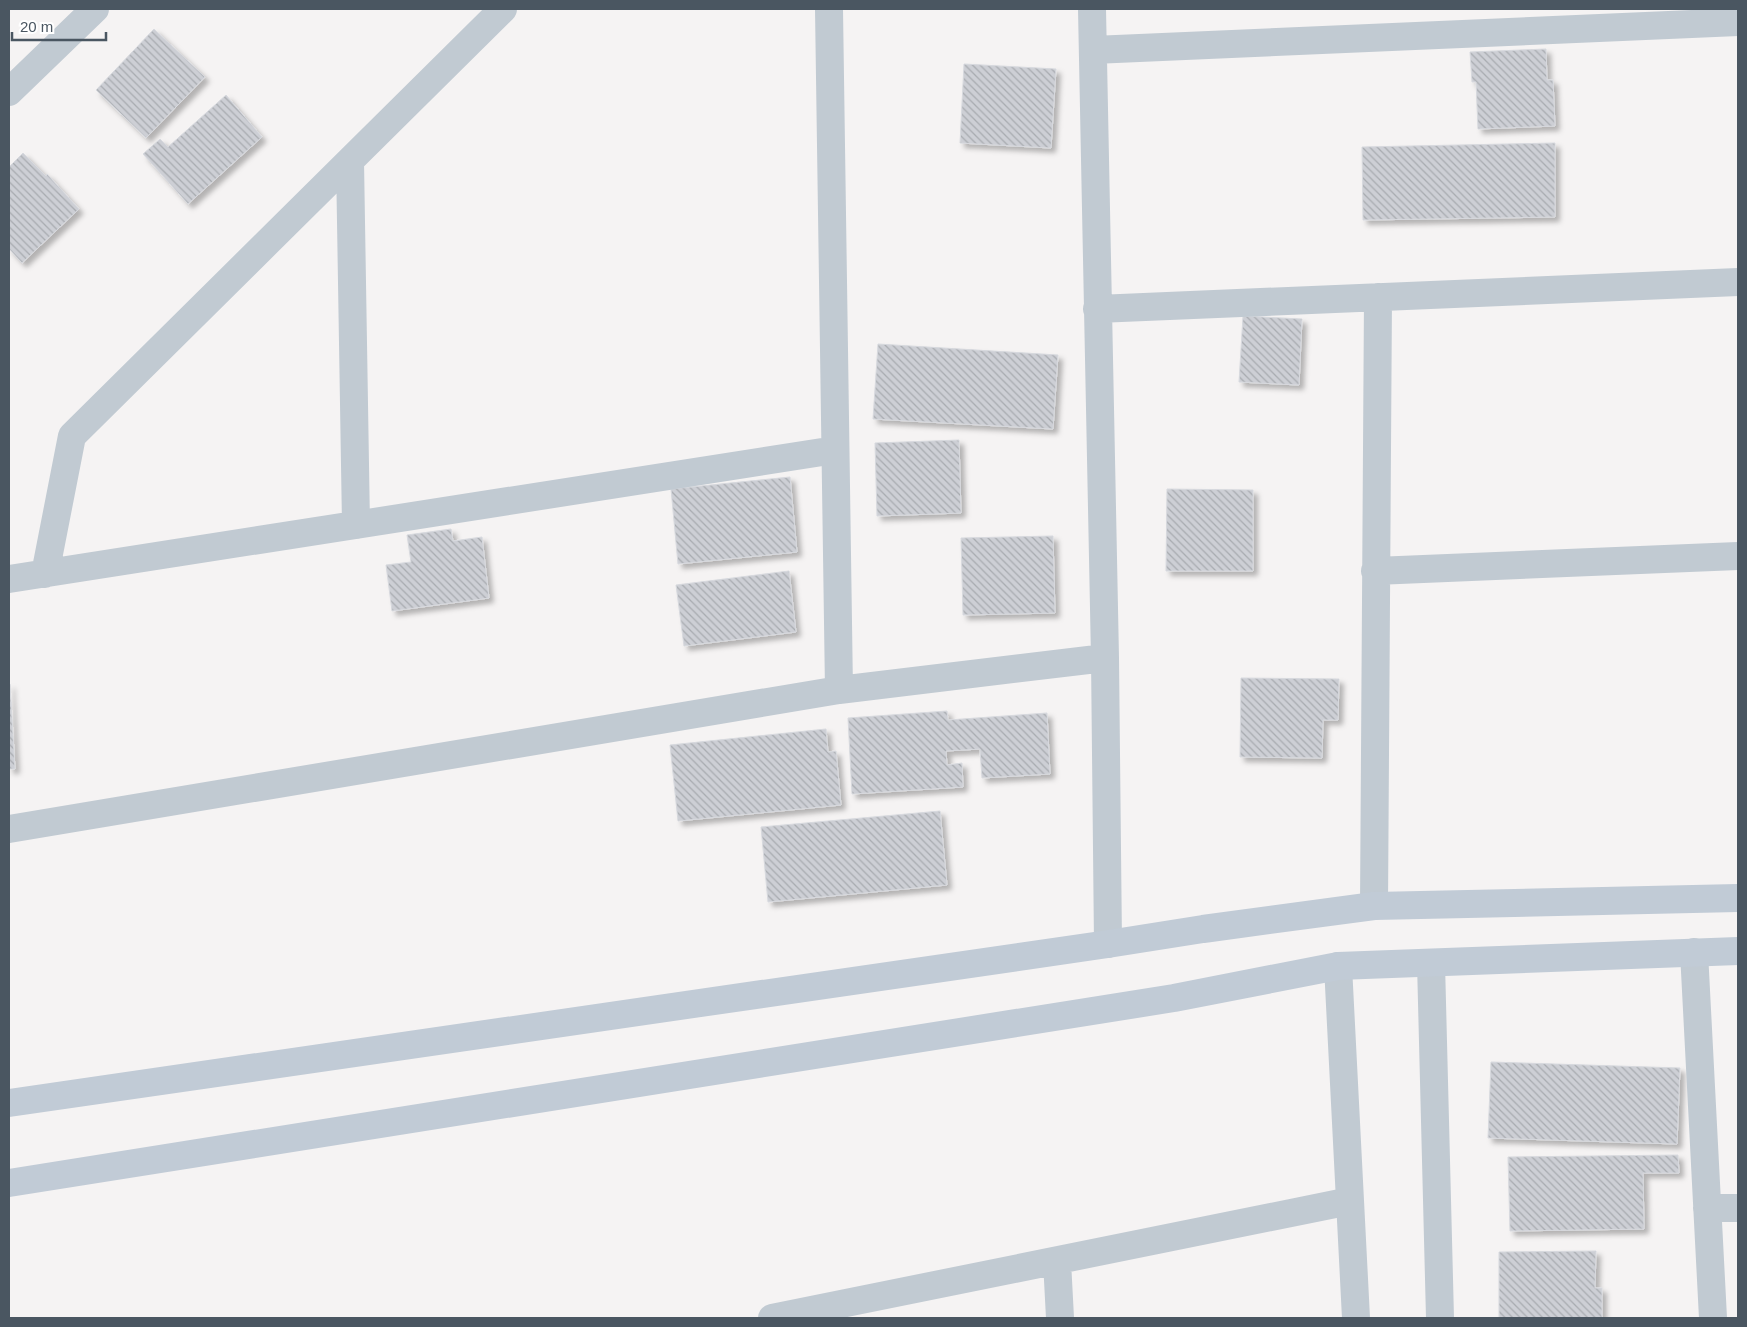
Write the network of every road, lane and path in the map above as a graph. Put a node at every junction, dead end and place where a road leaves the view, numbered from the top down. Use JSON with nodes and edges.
{"nodes":[{"id":1,"x":95,"y":9,"type":"edge"},
{"id":2,"x":503,"y":9,"type":"edge"},
{"id":3,"x":829,"y":9,"type":"edge"},
{"id":4,"x":1092,"y":9,"type":"edge"},
{"id":5,"x":1555,"y":19,"type":"edge"},
{"id":6,"x":1738,"y":22,"type":"edge"},
{"id":7,"x":1093,"y":50,"type":"junction"},
{"id":8,"x":9,"y":92,"type":"edge"},
{"id":9,"x":350,"y":161,"type":"junction"},
{"id":10,"x":1738,"y":282,"type":"edge"},
{"id":11,"x":1378,"y":297,"type":"junction"},
{"id":12,"x":1097,"y":309,"type":"junction"},
{"id":13,"x":835,"y":450,"type":"junction"},
{"id":14,"x":356,"y":525,"type":"junction"},
{"id":15,"x":1738,"y":556,"type":"edge"},
{"id":16,"x":1375,"y":571,"type":"junction"},
{"id":17,"x":45,"y":574,"type":"junction"},
{"id":18,"x":9,"y":579,"type":"edge"},
{"id":19,"x":1105,"y":658,"type":"junction"},
{"id":20,"x":839,"y":690,"type":"junction"},
{"id":21,"x":9,"y":829,"type":"edge"},
{"id":22,"x":1738,"y":898,"type":"edge"},
{"id":23,"x":1374,"y":906,"type":"junction"},
{"id":24,"x":1108,"y":944,"type":"junction"},
{"id":25,"x":1738,"y":951,"type":"edge"},
{"id":26,"x":1694,"y":952,"type":"junction"},
{"id":27,"x":1431,"y":963,"type":"junction"},
{"id":28,"x":1338,"y":966,"type":"junction"},
{"id":29,"x":9,"y":1103,"type":"edge"},
{"id":30,"x":9,"y":1183,"type":"edge"},
{"id":31,"x":1350,"y":1201,"type":"junction"},
{"id":32,"x":1708,"y":1208,"type":"junction"},
{"id":33,"x":1738,"y":1208,"type":"edge"},
{"id":34,"x":1057,"y":1261,"type":"junction"},
{"id":35,"x":775,"y":1318,"type":"edge"},
{"id":36,"x":1060,"y":1318,"type":"edge"},
{"id":37,"x":1356,"y":1318,"type":"edge"},
{"id":38,"x":1440,"y":1318,"type":"edge"},
{"id":39,"x":1713,"y":1318,"type":"edge"}],
"edges":[{"from":1,"to":8,"type":"street"},
{"from":2,"to":9,"type":"street"},
{"from":3,"to":13,"type":"street"},
{"from":4,"to":7,"type":"street"},
{"from":5,"to":6,"type":"street"},
{"from":5,"to":7,"type":"street"},
{"from":7,"to":12,"type":"street"},
{"from":9,"to":14,"type":"street"},
{"from":9,"to":17,"type":"street"},
{"from":10,"to":11,"type":"street"},
{"from":11,"to":12,"type":"street"},
{"from":11,"to":16,"type":"street"},
{"from":12,"to":19,"type":"street"},
{"from":13,"to":14,"type":"street"},
{"from":13,"to":20,"type":"street"},
{"from":14,"to":17,"type":"street"},
{"from":15,"to":16,"type":"street"},
{"from":16,"to":23,"type":"street"},
{"from":17,"to":18,"type":"street"},
{"from":19,"to":20,"type":"street"},
{"from":19,"to":24,"type":"street"},
{"from":20,"to":21,"type":"street"},
{"from":22,"to":23,"type":"street"},
{"from":23,"to":24,"type":"street"},
{"from":24,"to":29,"type":"street"},
{"from":25,"to":26,"type":"street"},
{"from":26,"to":27,"type":"street"},
{"from":26,"to":32,"type":"street"},
{"from":27,"to":28,"type":"street"},
{"from":27,"to":38,"type":"street"},
{"from":28,"to":30,"type":"street"},
{"from":28,"to":31,"type":"street"},
{"from":31,"to":34,"type":"street"},
{"from":31,"to":37,"type":"street"},
{"from":32,"to":33,"type":"street"},
{"from":32,"to":39,"type":"street"},
{"from":34,"to":35,"type":"street"},
{"from":34,"to":36,"type":"street"}]}
